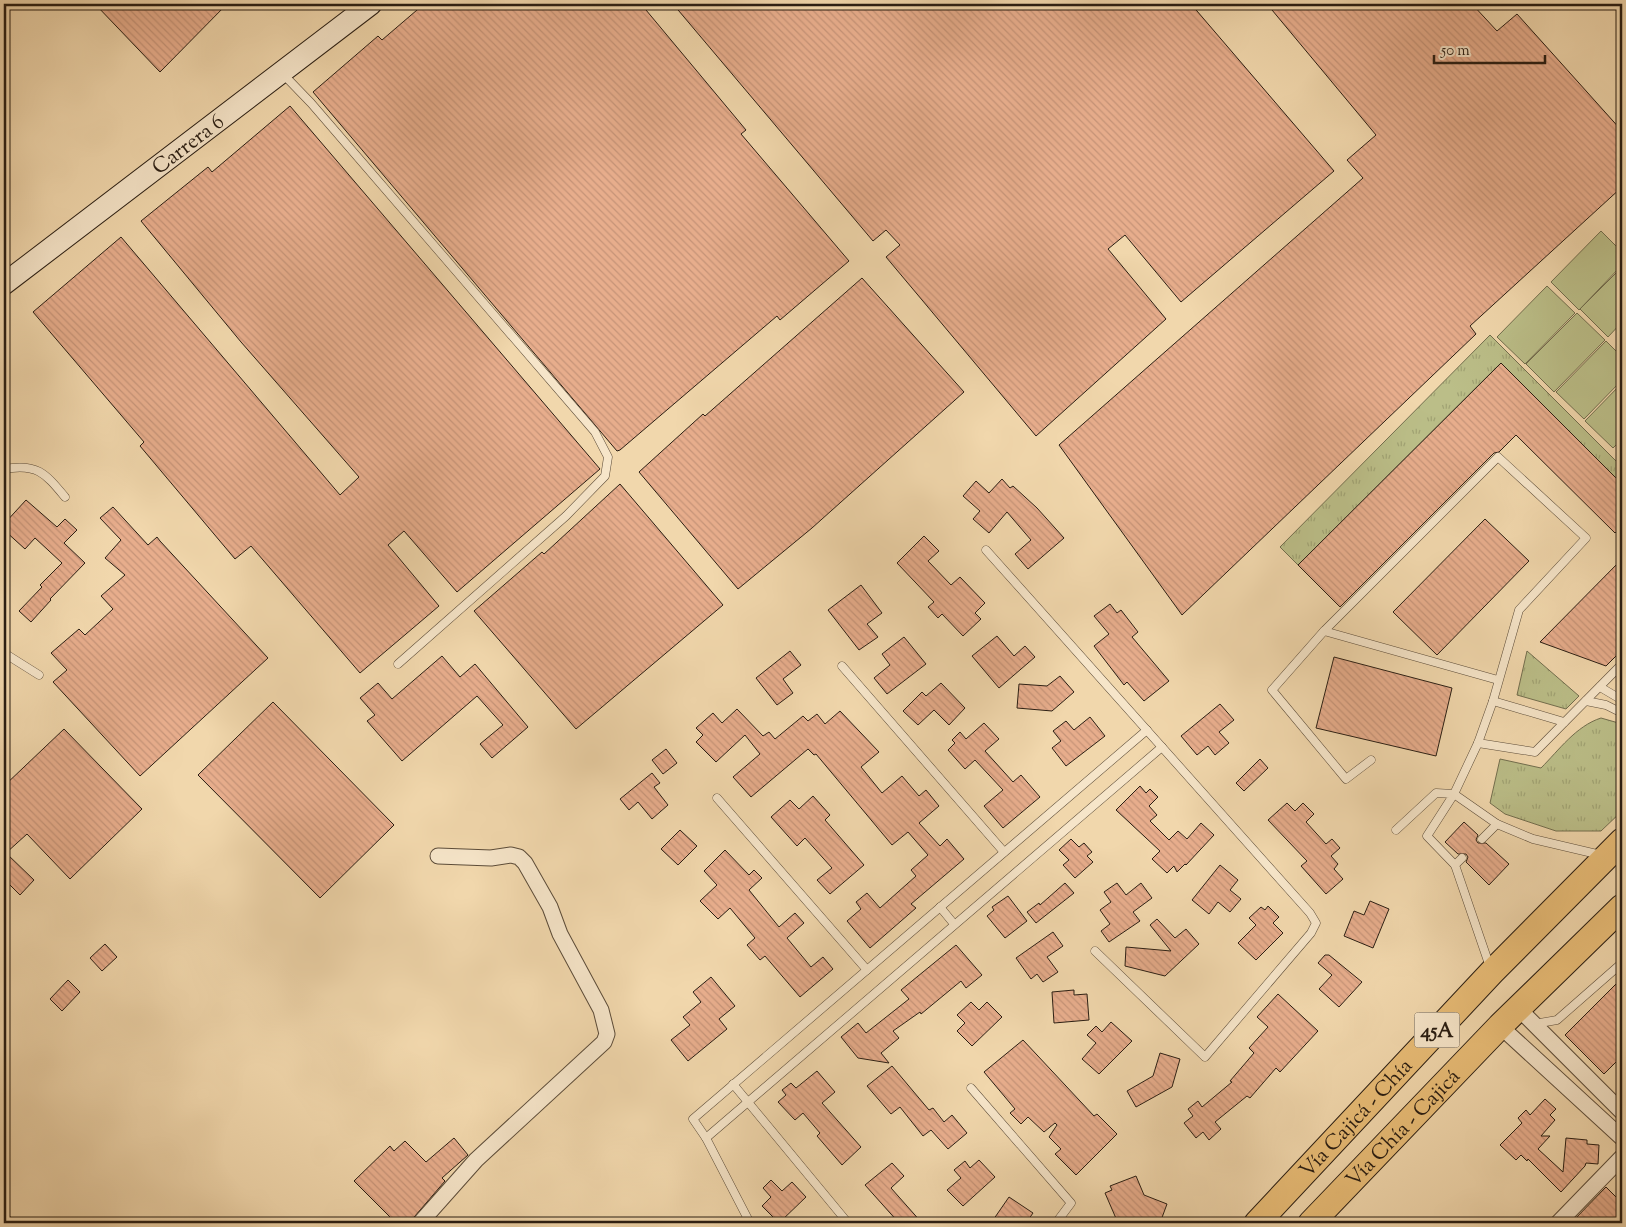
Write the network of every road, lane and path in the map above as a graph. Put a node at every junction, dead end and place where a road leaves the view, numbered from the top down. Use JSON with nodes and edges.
{"nodes":[{"id":1,"x":371,"y":4,"type":"edge"},
{"id":2,"x":281,"y":73,"type":"junction"},
{"id":3,"x":4,"y":284,"type":"edge"},
{"id":4,"x":4,"y":469,"type":"edge"},
{"id":5,"x":65,"y":497,"type":"dead end"},
{"id":6,"x":986,"y":550,"type":"dead end"},
{"id":7,"x":1324,"y":631,"type":"junction"},
{"id":8,"x":4,"y":653,"type":"edge"},
{"id":9,"x":398,"y":664,"type":"dead end"},
{"id":10,"x":1622,"y":664,"type":"edge"},
{"id":11,"x":842,"y":666,"type":"dead end"},
{"id":12,"x":39,"y":675,"type":"dead end"},
{"id":13,"x":1498,"y":680,"type":"junction"},
{"id":14,"x":1600,"y":687,"type":"junction"},
{"id":15,"x":1622,"y":700,"type":"edge"},
{"id":16,"x":1493,"y":701,"type":"junction"},
{"id":17,"x":1586,"y":701,"type":"junction"},
{"id":18,"x":1622,"y":712,"type":"edge"},
{"id":19,"x":1564,"y":722,"type":"junction"},
{"id":20,"x":1147,"y":730,"type":"junction"},
{"id":21,"x":1478,"y":743,"type":"junction"},
{"id":22,"x":1162,"y":747,"type":"junction"},
{"id":23,"x":1371,"y":760,"type":"dead end"},
{"id":24,"x":1454,"y":794,"type":"junction"},
{"id":25,"x":717,"y":798,"type":"dead end"},
{"id":26,"x":1496,"y":824,"type":"junction"},
{"id":27,"x":1396,"y":830,"type":"dead end"},
{"id":28,"x":1482,"y":839,"type":"dead end"},
{"id":29,"x":1615,"y":849,"type":"edge"},
{"id":30,"x":1004,"y":852,"type":"junction"},
{"id":31,"x":438,"y":856,"type":"dead end"},
{"id":32,"x":1462,"y":858,"type":"dead end"},
{"id":33,"x":1455,"y":865,"type":"junction"},
{"id":34,"x":940,"y":907,"type":"junction"},
{"id":35,"x":1622,"y":907,"type":"edge"},
{"id":36,"x":954,"y":924,"type":"junction"},
{"id":37,"x":1095,"y":951,"type":"dead end"},
{"id":38,"x":1622,"y":963,"type":"edge"},
{"id":39,"x":867,"y":970,"type":"junction"},
{"id":40,"x":1492,"y":972,"type":"junction"},
{"id":41,"x":1526,"y":1016,"type":"junction"},
{"id":42,"x":1500,"y":1026,"type":"junction"},
{"id":43,"x":733,"y":1084,"type":"junction"},
{"id":44,"x":971,"y":1088,"type":"dead end"},
{"id":45,"x":746,"y":1101,"type":"junction"},
{"id":46,"x":1622,"y":1112,"type":"edge"},
{"id":47,"x":706,"y":1138,"type":"junction"},
{"id":48,"x":1622,"y":1138,"type":"edge"},
{"id":49,"x":1622,"y":1157,"type":"edge"},
{"id":50,"x":420,"y":1223,"type":"edge"},
{"id":51,"x":750,"y":1223,"type":"edge"},
{"id":52,"x":848,"y":1223,"type":"edge"},
{"id":53,"x":1056,"y":1223,"type":"edge"},
{"id":54,"x":1257,"y":1223,"type":"edge"},
{"id":55,"x":1311,"y":1223,"type":"edge"},
{"id":56,"x":1558,"y":1223,"type":"edge"}],
"edges":[{"from":1,"to":2,"type":"main road","name":"Carrera 6"},
{"from":2,"to":3,"type":"main road","name":"Carrera 6"},
{"from":2,"to":9,"type":"lane"},
{"from":4,"to":5,"type":"lane"},
{"from":6,"to":20,"type":"lane"},
{"from":7,"to":13,"type":"lane"},
{"from":7,"to":13,"type":"lane"},
{"from":7,"to":23,"type":"lane"},
{"from":8,"to":12,"type":"lane"},
{"from":10,"to":14,"type":"lane"},
{"from":11,"to":30,"type":"lane"},
{"from":13,"to":16,"type":"lane"},
{"from":14,"to":15,"type":"lane"},
{"from":14,"to":17,"type":"lane"},
{"from":16,"to":19,"type":"lane"},
{"from":16,"to":21,"type":"lane"},
{"from":17,"to":18,"type":"lane"},
{"from":17,"to":19,"type":"lane"},
{"from":19,"to":21,"type":"lane"},
{"from":20,"to":22,"type":"lane"},
{"from":20,"to":30,"type":"lane"},
{"from":21,"to":24,"type":"lane"},
{"from":22,"to":36,"type":"lane"},
{"from":22,"to":37,"type":"lane"},
{"from":24,"to":26,"type":"lane"},
{"from":24,"to":27,"type":"lane"},
{"from":24,"to":33,"type":"lane"},
{"from":25,"to":39,"type":"lane"},
{"from":26,"to":28,"type":"lane"},
{"from":26,"to":29,"type":"lane"},
{"from":29,"to":40,"type":"highway","name":"Vía Cajicá - Chía","number":"45A"},
{"from":30,"to":34,"type":"lane"},
{"from":31,"to":50,"type":"street"},
{"from":32,"to":33,"type":"lane"},
{"from":33,"to":40,"type":"lane"},
{"from":34,"to":36,"type":"lane"},
{"from":34,"to":39,"type":"lane"},
{"from":35,"to":41,"type":"highway","name":"Vía Chía - Cajicá","number":"45A"},
{"from":36,"to":45,"type":"lane"},
{"from":38,"to":41,"type":"lane"},
{"from":39,"to":43,"type":"lane"},
{"from":40,"to":54,"type":"highway","name":"Vía Cajicá - Chía","number":"45A"},
{"from":41,"to":42,"type":"highway","name":"Vía Chía - Cajicá","number":"45A"},
{"from":41,"to":46,"type":"street"},
{"from":42,"to":48,"type":"street"},
{"from":42,"to":55,"type":"highway","name":"Vía Chía - Cajicá","number":"45A"},
{"from":43,"to":45,"type":"lane"},
{"from":43,"to":47,"type":"lane"},
{"from":44,"to":53,"type":"lane"},
{"from":45,"to":47,"type":"lane"},
{"from":45,"to":52,"type":"lane"},
{"from":47,"to":51,"type":"lane"},
{"from":49,"to":56,"type":"street"}]}
